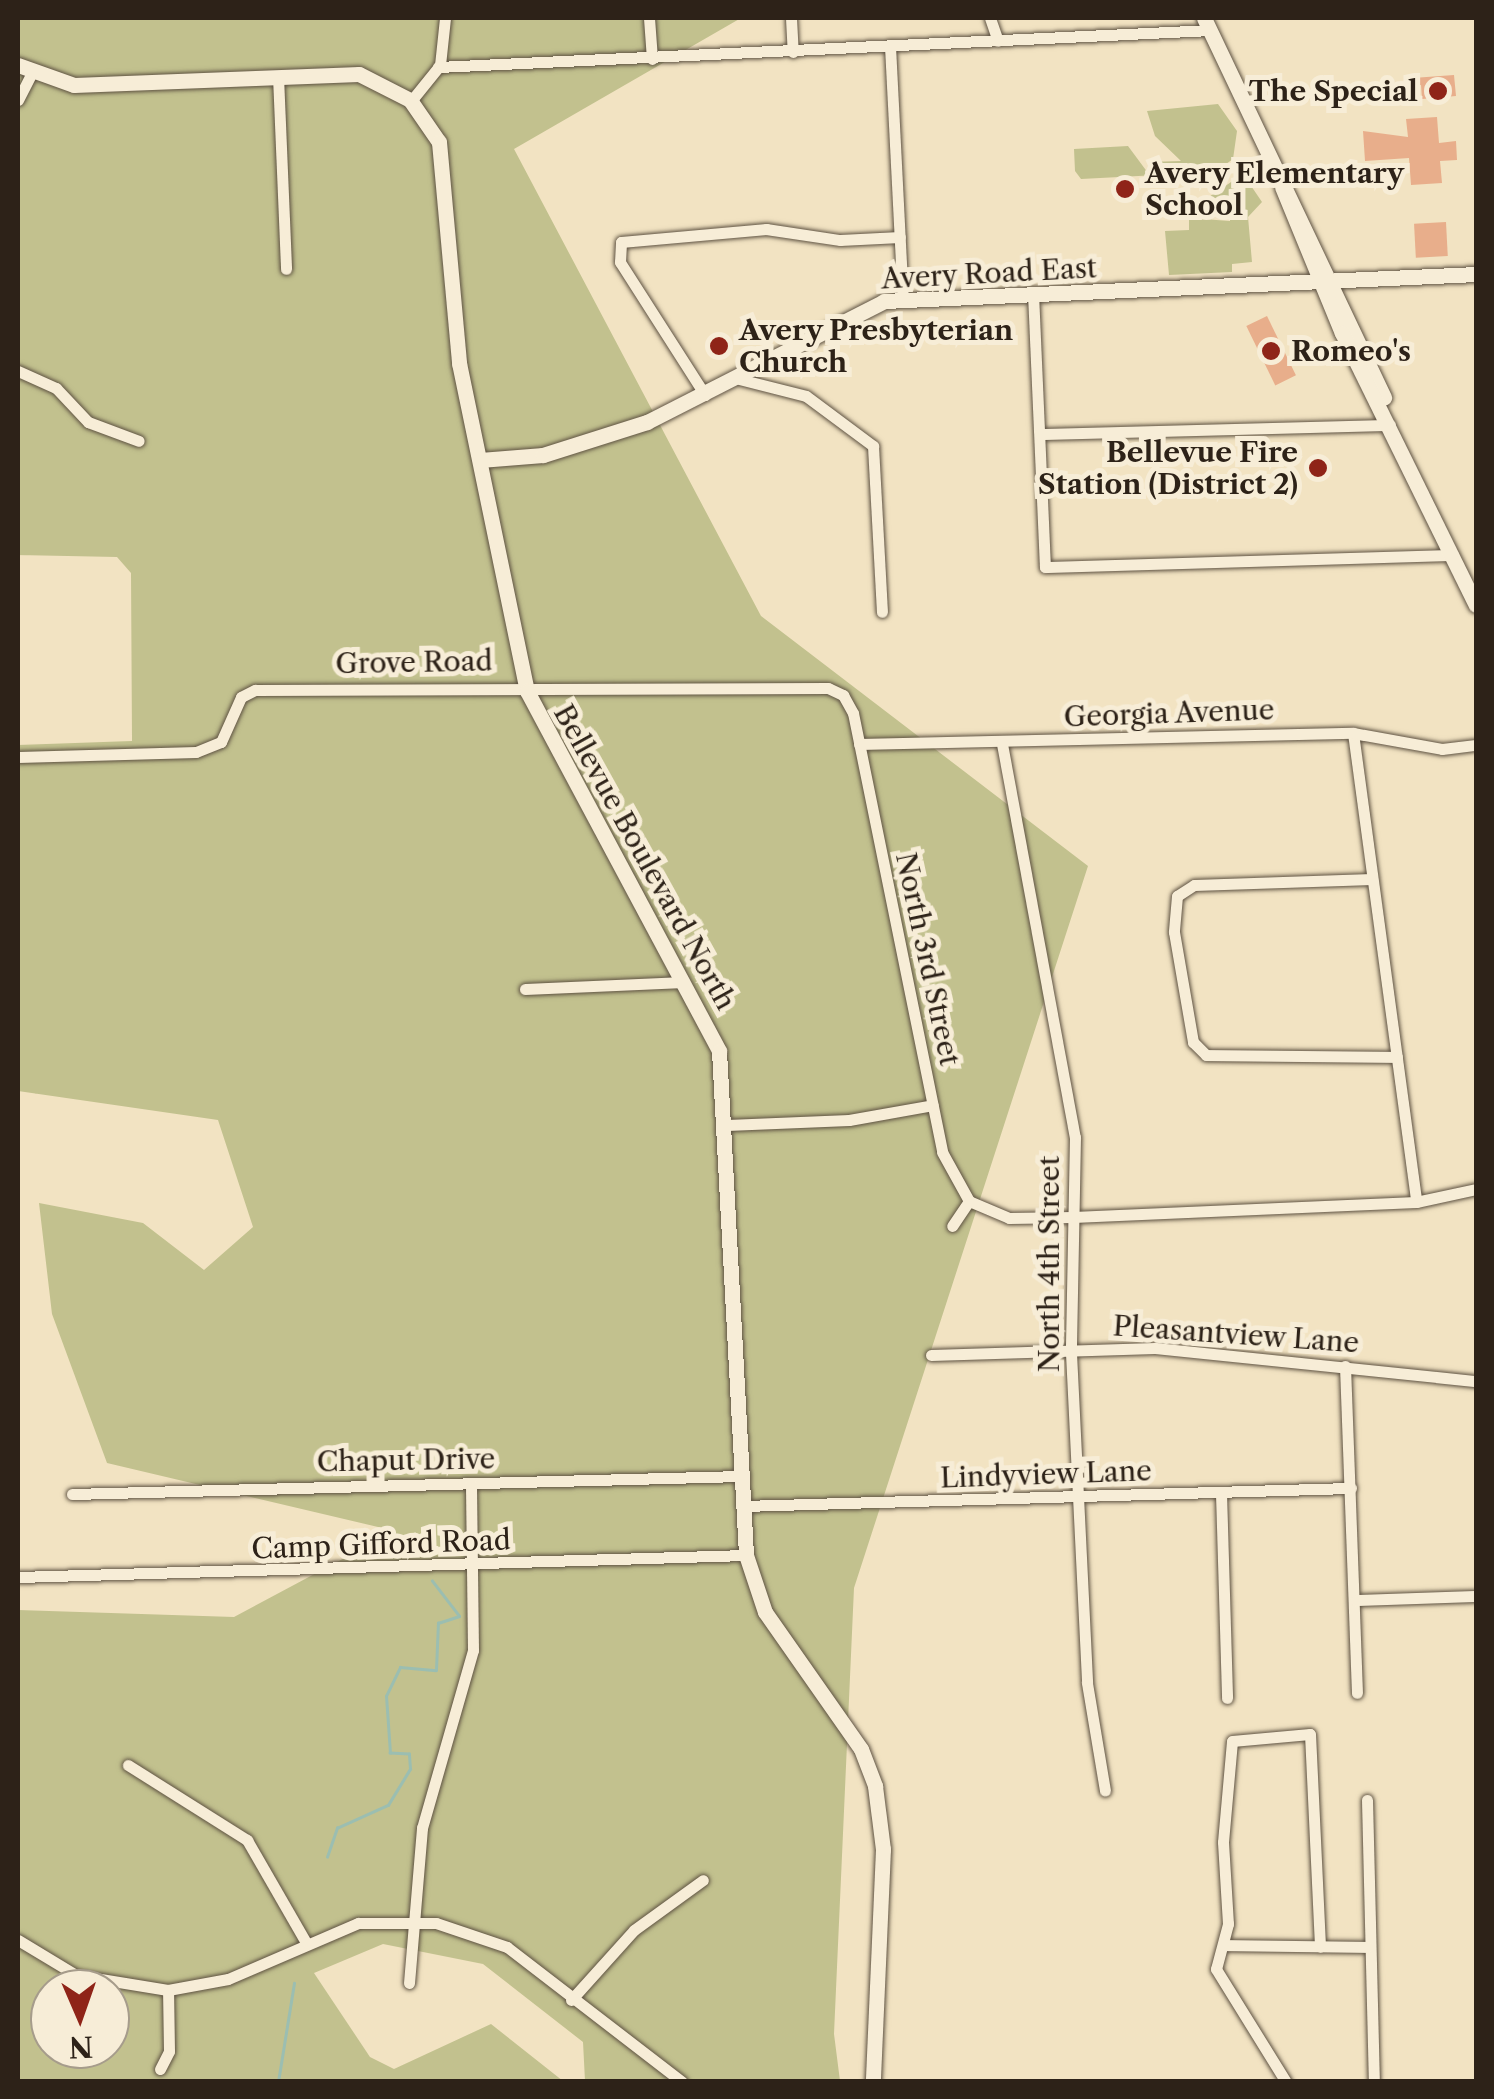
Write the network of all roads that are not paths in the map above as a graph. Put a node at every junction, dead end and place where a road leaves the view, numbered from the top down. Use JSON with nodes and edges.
{"nodes":[{"id":1,"x":444,"y":18,"type":"edge"},
{"id":2,"x":650,"y":18,"type":"edge"},
{"id":3,"x":791,"y":18,"type":"edge"},
{"id":4,"x":990,"y":18,"type":"edge"},
{"id":5,"x":1207,"y":24,"type":"edge"},
{"id":6,"x":998,"y":41,"type":"junction"},
{"id":7,"x":890,"y":46,"type":"junction"},
{"id":8,"x":793,"y":52,"type":"junction"},
{"id":9,"x":652,"y":59,"type":"junction"},
{"id":10,"x":438,"y":67,"type":"junction"},
{"id":11,"x":25,"y":69,"type":"edge"},
{"id":12,"x":278,"y":76,"type":"junction"},
{"id":13,"x":18,"y":100,"type":"edge"},
{"id":14,"x":411,"y":101,"type":"junction"},
{"id":15,"x":900,"y":237,"type":"junction"},
{"id":16,"x":286,"y":269,"type":"dead end"},
{"id":17,"x":1476,"y":274,"type":"edge"},
{"id":18,"x":1326,"y":282,"type":"junction"},
{"id":19,"x":1033,"y":294,"type":"junction"},
{"id":20,"x":904,"y":300,"type":"junction"},
{"id":21,"x":18,"y":371,"type":"edge"},
{"id":22,"x":736,"y":378,"type":"junction"},
{"id":23,"x":705,"y":395,"type":"junction"},
{"id":24,"x":1392,"y":425,"type":"junction"},
{"id":25,"x":1040,"y":434,"type":"junction"},
{"id":26,"x":138,"y":441,"type":"dead end"},
{"id":27,"x":480,"y":460,"type":"junction"},
{"id":28,"x":1453,"y":555,"type":"junction"},
{"id":29,"x":1476,"y":605,"type":"edge"},
{"id":30,"x":882,"y":612,"type":"dead end"},
{"id":31,"x":527,"y":691,"type":"junction"},
{"id":32,"x":842,"y":695,"type":"joint"},
{"id":33,"x":1353,"y":733,"type":"junction"},
{"id":34,"x":860,"y":744,"type":"junction"},
{"id":35,"x":1002,"y":744,"type":"junction"},
{"id":36,"x":1476,"y":745,"type":"edge"},
{"id":37,"x":18,"y":756,"type":"edge"},
{"id":38,"x":1372,"y":879,"type":"junction"},
{"id":39,"x":684,"y":982,"type":"junction"},
{"id":40,"x":525,"y":989,"type":"dead end"},
{"id":41,"x":1397,"y":1057,"type":"junction"},
{"id":42,"x":934,"y":1106,"type":"junction"},
{"id":43,"x":726,"y":1125,"type":"junction"},
{"id":44,"x":1476,"y":1189,"type":"edge"},
{"id":45,"x":969,"y":1201,"type":"junction"},
{"id":46,"x":1416,"y":1202,"type":"junction"},
{"id":47,"x":1073,"y":1217,"type":"junction"},
{"id":48,"x":952,"y":1226,"type":"dead end"},
{"id":49,"x":1071,"y":1353,"type":"junction"},
{"id":50,"x":931,"y":1355,"type":"dead end"},
{"id":51,"x":1346,"y":1366,"type":"junction"},
{"id":52,"x":1476,"y":1380,"type":"edge"},
{"id":53,"x":409,"y":1470,"type":"dead end"},
{"id":54,"x":741,"y":1476,"type":"junction"},
{"id":55,"x":409,"y":1484,"type":"junction"},
{"id":56,"x":471,"y":1484,"type":"junction"},
{"id":57,"x":1351,"y":1488,"type":"junction"},
{"id":58,"x":1221,"y":1493,"type":"junction"},
{"id":59,"x":72,"y":1494,"type":"dead end"},
{"id":60,"x":1079,"y":1498,"type":"junction"},
{"id":61,"x":742,"y":1506,"type":"junction"},
{"id":62,"x":746,"y":1555,"type":"junction"},
{"id":63,"x":474,"y":1567,"type":"junction"},
{"id":64,"x":18,"y":1577,"type":"edge"},
{"id":65,"x":1476,"y":1596,"type":"edge"},
{"id":66,"x":1356,"y":1600,"type":"junction"},
{"id":67,"x":1357,"y":1694,"type":"dead end"},
{"id":68,"x":1227,"y":1698,"type":"dead end"},
{"id":69,"x":128,"y":1766,"type":"dead end"},
{"id":70,"x":1106,"y":1790,"type":"dead end"},
{"id":71,"x":1367,"y":1800,"type":"dead end"},
{"id":72,"x":703,"y":1880,"type":"dead end"},
{"id":73,"x":413,"y":1919,"type":"junction"},
{"id":74,"x":18,"y":1940,"type":"edge"},
{"id":75,"x":305,"y":1941,"type":"junction"},
{"id":76,"x":1224,"y":1945,"type":"junction"},
{"id":77,"x":1320,"y":1947,"type":"junction"},
{"id":78,"x":1367,"y":1947,"type":"junction"},
{"id":79,"x":409,"y":1983,"type":"dead end"},
{"id":80,"x":168,"y":1990,"type":"junction"},
{"id":81,"x":571,"y":2000,"type":"junction"},
{"id":82,"x":160,"y":2069,"type":"dead end"},
{"id":83,"x":666,"y":2079,"type":"edge"},
{"id":84,"x":682,"y":2082,"type":"edge"},
{"id":85,"x":873,"y":2082,"type":"edge"},
{"id":86,"x":1286,"y":2082,"type":"edge"},
{"id":87,"x":1374,"y":2082,"type":"edge"}],
"edges":[{"from":1,"to":10,"type":"street"},
{"from":2,"to":9,"type":"street"},
{"from":3,"to":8,"type":"street"},
{"from":4,"to":6,"type":"street"},
{"from":5,"to":6,"type":"street"},
{"from":5,"to":18,"type":"main road"},
{"from":6,"to":7,"type":"street"},
{"from":7,"to":8,"type":"street"},
{"from":7,"to":15,"type":"street"},
{"from":8,"to":9,"type":"street"},
{"from":9,"to":10,"type":"street"},
{"from":10,"to":14,"type":"street"},
{"from":11,"to":12,"type":"main road"},
{"from":11,"to":13,"type":"street"},
{"from":12,"to":14,"type":"main road"},
{"from":12,"to":16,"type":"street"},
{"from":14,"to":27,"type":"main road","name":"Bellevue Boulevard North"},
{"from":15,"to":20,"type":"street"},
{"from":15,"to":23,"type":"street"},
{"from":17,"to":18,"type":"main road","name":"Avery Road East"},
{"from":18,"to":19,"type":"main road","name":"Avery Road East"},
{"from":18,"to":24,"type":"main road"},
{"from":19,"to":20,"type":"main road","name":"Avery Road East"},
{"from":19,"to":25,"type":"street"},
{"from":20,"to":22,"type":"main road","name":"Avery Road East"},
{"from":21,"to":26,"type":"street"},
{"from":22,"to":23,"type":"main road","name":"Avery Road East"},
{"from":22,"to":30,"type":"street"},
{"from":23,"to":27,"type":"main road","name":"Avery Road East"},
{"from":24,"to":25,"type":"street"},
{"from":24,"to":28,"type":"main road"},
{"from":25,"to":28,"type":"street"},
{"from":27,"to":31,"type":"main road","name":"Bellevue Boulevard North"},
{"from":28,"to":29,"type":"main road"},
{"from":31,"to":32,"type":"street","name":"Grove Road"},
{"from":31,"to":37,"type":"street","name":"Grove Road"},
{"from":31,"to":39,"type":"main road","name":"Bellevue Boulevard North"},
{"from":32,"to":34,"type":"street","name":"North 3rd Street"},
{"from":33,"to":35,"type":"street","name":"Georgia Avenue"},
{"from":33,"to":36,"type":"street","name":"Georgia Avenue"},
{"from":33,"to":38,"type":"street"},
{"from":34,"to":35,"type":"street","name":"Georgia Avenue"},
{"from":34,"to":42,"type":"street","name":"North 3rd Street"},
{"from":35,"to":47,"type":"street","name":"North 4th Street"},
{"from":38,"to":41,"type":"street"},
{"from":38,"to":41,"type":"street"},
{"from":39,"to":40,"type":"street"},
{"from":39,"to":43,"type":"main road","name":"Bellevue Boulevard North"},
{"from":41,"to":46,"type":"street"},
{"from":42,"to":43,"type":"street"},
{"from":42,"to":45,"type":"street","name":"North 3rd Street"},
{"from":43,"to":54,"type":"main road","name":"Bellevue Boulevard North"},
{"from":44,"to":46,"type":"street"},
{"from":45,"to":47,"type":"street"},
{"from":45,"to":48,"type":"street"},
{"from":46,"to":47,"type":"street"},
{"from":47,"to":49,"type":"street","name":"North 4th Street"},
{"from":49,"to":50,"type":"street","name":"Pleasantview Lane"},
{"from":49,"to":51,"type":"street","name":"Pleasantview Lane"},
{"from":49,"to":60,"type":"street","name":"North 4th Street"},
{"from":51,"to":52,"type":"street","name":"Pleasantview Lane"},
{"from":51,"to":57,"type":"street"},
{"from":53,"to":55,"type":"street"},
{"from":54,"to":56,"type":"street","name":"Chaput Drive"},
{"from":54,"to":61,"type":"main road","name":"Bellevue Boulevard North"},
{"from":55,"to":56,"type":"street","name":"Chaput Drive"},
{"from":55,"to":59,"type":"street","name":"Chaput Drive"},
{"from":56,"to":63,"type":"street"},
{"from":57,"to":58,"type":"street","name":"Lindyview Lane"},
{"from":57,"to":66,"type":"street"},
{"from":58,"to":60,"type":"street","name":"Lindyview Lane"},
{"from":58,"to":68,"type":"street"},
{"from":60,"to":61,"type":"street","name":"Lindyview Lane"},
{"from":60,"to":70,"type":"street","name":"North 4th Street"},
{"from":61,"to":62,"type":"main road","name":"Bellevue Boulevard North"},
{"from":62,"to":63,"type":"street","name":"Camp Gifford Road"},
{"from":62,"to":85,"type":"main road","name":"Bellevue Boulevard North"},
{"from":63,"to":64,"type":"street","name":"Camp Gifford Road"},
{"from":63,"to":73,"type":"street"},
{"from":65,"to":66,"type":"street"},
{"from":66,"to":67,"type":"street"},
{"from":69,"to":75,"type":"street"},
{"from":71,"to":78,"type":"street"},
{"from":72,"to":81,"type":"street"},
{"from":73,"to":75,"type":"street"},
{"from":73,"to":79,"type":"street"},
{"from":73,"to":81,"type":"street"},
{"from":74,"to":80,"type":"street"},
{"from":75,"to":80,"type":"street"},
{"from":76,"to":77,"type":"street"},
{"from":76,"to":77,"type":"street"},
{"from":76,"to":86,"type":"street"},
{"from":77,"to":78,"type":"street"},
{"from":78,"to":87,"type":"street"},
{"from":80,"to":82,"type":"street"},
{"from":81,"to":83,"type":"street"},
{"from":83,"to":84,"type":"street"}]}
